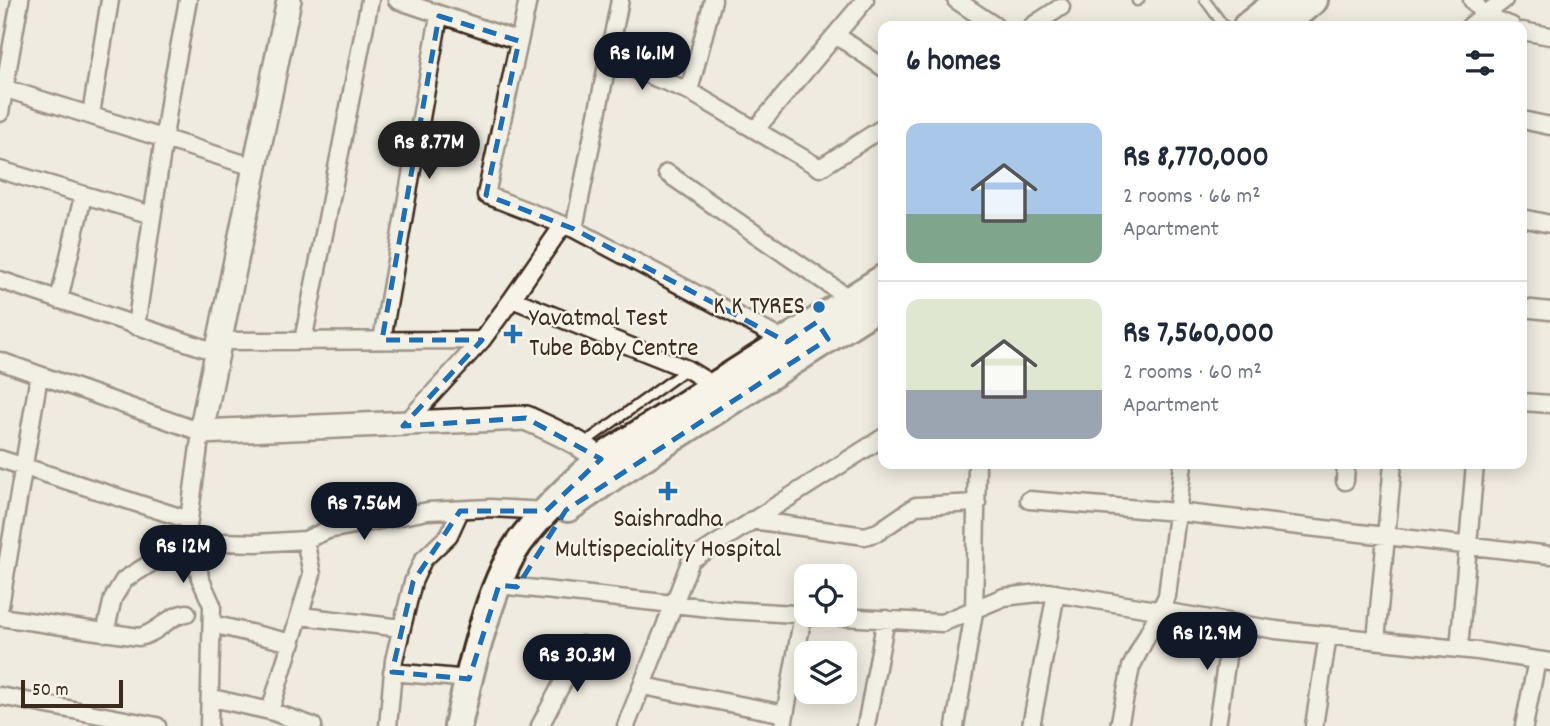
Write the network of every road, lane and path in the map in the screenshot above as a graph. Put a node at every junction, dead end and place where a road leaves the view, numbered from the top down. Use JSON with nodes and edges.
{"nodes":[{"id":1,"x":20,"y":0,"type":"edge"},
{"id":2,"x":110,"y":0,"type":"edge"},
{"id":3,"x":188,"y":0,"type":"edge"},
{"id":4,"x":289,"y":0,"type":"edge"},
{"id":5,"x":370,"y":0,"type":"edge"},
{"id":6,"x":397,"y":0,"type":"edge"},
{"id":7,"x":528,"y":0,"type":"edge"},
{"id":8,"x":620,"y":0,"type":"edge"},
{"id":9,"x":713,"y":0,"type":"edge"},
{"id":10,"x":865,"y":0,"type":"edge"},
{"id":11,"x":956,"y":0,"type":"edge"},
{"id":12,"x":1205,"y":0,"type":"edge"},
{"id":13,"x":1280,"y":0,"type":"edge"},
{"id":14,"x":1314,"y":0,"type":"edge"},
{"id":15,"x":1472,"y":0,"type":"edge"},
{"id":16,"x":1504,"y":0,"type":"edge"},
{"id":17,"x":1061,"y":8,"type":"dead end"},
{"id":18,"x":1484,"y":15,"type":"junction"},
{"id":19,"x":439,"y":16,"type":"junction"},
{"id":20,"x":988,"y":21,"type":"edge"},
{"id":21,"x":1039,"y":21,"type":"edge"},
{"id":22,"x":1220,"y":21,"type":"edge"},
{"id":23,"x":1253,"y":21,"type":"edge"},
{"id":24,"x":1288,"y":21,"type":"edge"},
{"id":25,"x":1476,"y":21,"type":"edge"},
{"id":26,"x":1499,"y":21,"type":"edge"},
{"id":27,"x":1527,"y":32,"type":"edge"},
{"id":28,"x":836,"y":34,"type":"junction"},
{"id":29,"x":1550,"y":36,"type":"edge"},
{"id":30,"x":519,"y":41,"type":"junction"},
{"id":31,"x":608,"y":59,"type":"junction"},
{"id":32,"x":878,"y":64,"type":"edge"},
{"id":33,"x":2,"y":88,"type":"edge"},
{"id":34,"x":689,"y":91,"type":"junction"},
{"id":35,"x":0,"y":113,"type":"edge"},
{"id":36,"x":91,"y":114,"type":"junction"},
{"id":37,"x":1527,"y":121,"type":"edge"},
{"id":38,"x":1550,"y":126,"type":"edge"},
{"id":39,"x":755,"y":130,"type":"junction"},
{"id":40,"x":878,"y":131,"type":"edge"},
{"id":41,"x":163,"y":140,"type":"junction"},
{"id":42,"x":254,"y":167,"type":"junction"},
{"id":43,"x":0,"y":170,"type":"edge"},
{"id":44,"x":667,"y":173,"type":"dead end"},
{"id":45,"x":83,"y":196,"type":"junction"},
{"id":46,"x":152,"y":215,"type":"junction"},
{"id":47,"x":1527,"y":219,"type":"edge"},
{"id":48,"x":1550,"y":224,"type":"edge"},
{"id":49,"x":569,"y":227,"type":"junction"},
{"id":50,"x":0,"y":280,"type":"edge"},
{"id":51,"x":878,"y":282,"type":"edge"},
{"id":52,"x":512,"y":299,"type":"junction"},
{"id":53,"x":850,"y":299,"type":"junction"},
{"id":54,"x":59,"y":300,"type":"junction"},
{"id":55,"x":878,"y":306,"type":"edge"},
{"id":56,"x":1527,"y":309,"type":"edge"},
{"id":57,"x":1550,"y":311,"type":"edge"},
{"id":58,"x":136,"y":326,"type":"junction"},
{"id":59,"x":822,"y":330,"type":"junction"},
{"id":60,"x":382,"y":340,"type":"junction"},
{"id":61,"x":482,"y":340,"type":"junction"},
{"id":62,"x":303,"y":341,"type":"junction"},
{"id":63,"x":787,"y":342,"type":"junction"},
{"id":64,"x":217,"y":347,"type":"junction"},
{"id":65,"x":0,"y":361,"type":"edge"},
{"id":66,"x":687,"y":369,"type":"junction"},
{"id":67,"x":39,"y":376,"type":"junction"},
{"id":68,"x":715,"y":386,"type":"junction"},
{"id":69,"x":1527,"y":402,"type":"edge"},
{"id":70,"x":1550,"y":404,"type":"edge"},
{"id":71,"x":403,"y":426,"type":"junction"},
{"id":72,"x":201,"y":432,"type":"junction"},
{"id":73,"x":878,"y":441,"type":"edge"},
{"id":74,"x":0,"y":459,"type":"edge"},
{"id":75,"x":599,"y":459,"type":"junction"},
{"id":76,"x":23,"y":469,"type":"junction"},
{"id":77,"x":978,"y":469,"type":"edge"},
{"id":78,"x":1182,"y":469,"type":"edge"},
{"id":79,"x":1346,"y":469,"type":"edge"},
{"id":80,"x":1393,"y":469,"type":"edge"},
{"id":81,"x":1475,"y":469,"type":"edge"},
{"id":82,"x":1345,"y":481,"type":"dead end"},
{"id":83,"x":1029,"y":500,"type":"dead end"},
{"id":84,"x":977,"y":503,"type":"junction"},
{"id":85,"x":460,"y":511,"type":"junction"},
{"id":86,"x":546,"y":511,"type":"junction"},
{"id":87,"x":1177,"y":512,"type":"junction"},
{"id":88,"x":189,"y":520,"type":"junction"},
{"id":89,"x":752,"y":520,"type":"junction"},
{"id":90,"x":1387,"y":537,"type":"junction"},
{"id":91,"x":305,"y":540,"type":"junction"},
{"id":92,"x":191,"y":541,"type":"junction"},
{"id":93,"x":1469,"y":548,"type":"junction"},
{"id":94,"x":1550,"y":555,"type":"edge"},
{"id":95,"x":508,"y":586,"type":"junction"},
{"id":96,"x":1056,"y":593,"type":"junction"},
{"id":97,"x":672,"y":604,"type":"junction"},
{"id":98,"x":0,"y":606,"type":"edge"},
{"id":99,"x":1160,"y":610,"type":"junction"},
{"id":100,"x":974,"y":612,"type":"junction"},
{"id":101,"x":187,"y":613,"type":"dead end"},
{"id":102,"x":794,"y":614,"type":"edge"},
{"id":103,"x":301,"y":616,"type":"junction"},
{"id":104,"x":0,"y":617,"type":"edge"},
{"id":105,"x":857,"y":618,"type":"edge"},
{"id":106,"x":886,"y":619,"type":"junction"},
{"id":107,"x":1232,"y":623,"type":"junction"},
{"id":108,"x":212,"y":624,"type":"junction"},
{"id":109,"x":801,"y":627,"type":"edge"},
{"id":110,"x":401,"y":628,"type":"junction"},
{"id":111,"x":105,"y":633,"type":"junction"},
{"id":112,"x":1328,"y":635,"type":"junction"},
{"id":113,"x":1376,"y":640,"type":"junction"},
{"id":114,"x":292,"y":643,"type":"junction"},
{"id":115,"x":582,"y":645,"type":"dead end"},
{"id":116,"x":1460,"y":649,"type":"junction"},
{"id":117,"x":1543,"y":661,"type":"edge"},
{"id":118,"x":393,"y":672,"type":"junction"},
{"id":119,"x":469,"y":679,"type":"junction"},
{"id":120,"x":643,"y":686,"type":"junction"},
{"id":121,"x":0,"y":696,"type":"edge"},
{"id":122,"x":212,"y":698,"type":"junction"},
{"id":123,"x":270,"y":711,"type":"junction"},
{"id":124,"x":75,"y":718,"type":"edge"},
{"id":125,"x":784,"y":720,"type":"edge"},
{"id":126,"x":157,"y":726,"type":"edge"},
{"id":127,"x":209,"y":726,"type":"edge"},
{"id":128,"x":313,"y":726,"type":"edge"},
{"id":129,"x":388,"y":726,"type":"edge"},
{"id":130,"x":458,"y":726,"type":"edge"},
{"id":131,"x":475,"y":726,"type":"edge"},
{"id":132,"x":540,"y":726,"type":"edge"},
{"id":133,"x":626,"y":726,"type":"edge"},
{"id":134,"x":866,"y":726,"type":"edge"},
{"id":135,"x":955,"y":726,"type":"edge"},
{"id":136,"x":1031,"y":726,"type":"edge"},
{"id":137,"x":1119,"y":726,"type":"edge"},
{"id":138,"x":1217,"y":726,"type":"edge"},
{"id":139,"x":1314,"y":726,"type":"edge"},
{"id":140,"x":1524,"y":726,"type":"edge"}],
"edges":[{"from":1,"to":33,"type":"street"},
{"from":2,"to":36,"type":"street"},
{"from":3,"to":41,"type":"street"},
{"from":4,"to":42,"type":"street"},
{"from":5,"to":62,"type":"street"},
{"from":6,"to":19,"type":"street"},
{"from":7,"to":30,"type":"street"},
{"from":8,"to":31,"type":"street"},
{"from":9,"to":34,"type":"street"},
{"from":10,"to":28,"type":"street"},
{"from":11,"to":20,"type":"street"},
{"from":12,"to":22,"type":"lane"},
{"from":13,"to":23,"type":"main road"},
{"from":14,"to":24,"type":"main road"},
{"from":15,"to":18,"type":"street"},
{"from":16,"to":18,"type":"street"},
{"from":17,"to":21,"type":"street"},
{"from":18,"to":25,"type":"street"},
{"from":18,"to":26,"type":"street"},
{"from":19,"to":30,"type":"street"},
{"from":19,"to":60,"type":"street"},
{"from":27,"to":29,"type":"street"},
{"from":28,"to":32,"type":"street"},
{"from":28,"to":39,"type":"street"},
{"from":30,"to":49,"type":"street"},
{"from":31,"to":34,"type":"street"},
{"from":31,"to":49,"type":"street"},
{"from":33,"to":35,"type":"street"},
{"from":33,"to":36,"type":"street"},
{"from":34,"to":39,"type":"street"},
{"from":36,"to":41,"type":"street"},
{"from":37,"to":38,"type":"street"},
{"from":39,"to":40,"type":"street"},
{"from":41,"to":42,"type":"street"},
{"from":41,"to":46,"type":"street"},
{"from":42,"to":64,"type":"street"},
{"from":43,"to":45,"type":"street"},
{"from":44,"to":53,"type":"street"},
{"from":45,"to":46,"type":"street"},
{"from":45,"to":54,"type":"street"},
{"from":46,"to":58,"type":"street"},
{"from":47,"to":48,"type":"street"},
{"from":49,"to":52,"type":"street"},
{"from":49,"to":63,"type":"street"},
{"from":50,"to":54,"type":"street"},
{"from":51,"to":53,"type":"main road"},
{"from":52,"to":61,"type":"street"},
{"from":52,"to":66,"type":"street"},
{"from":53,"to":59,"type":"main road"},
{"from":54,"to":58,"type":"street"},
{"from":55,"to":59,"type":"main road"},
{"from":56,"to":57,"type":"street"},
{"from":58,"to":64,"type":"street"},
{"from":59,"to":63,"type":"main road"},
{"from":59,"to":75,"type":"main road"},
{"from":60,"to":61,"type":"street"},
{"from":60,"to":62,"type":"street"},
{"from":61,"to":71,"type":"street"},
{"from":62,"to":64,"type":"street"},
{"from":63,"to":68,"type":"main road"},
{"from":64,"to":72,"type":"street"},
{"from":65,"to":67,"type":"street"},
{"from":66,"to":68,"type":"street"},
{"from":66,"to":75,"type":"lane"},
{"from":67,"to":72,"type":"street"},
{"from":67,"to":76,"type":"street"},
{"from":68,"to":75,"type":"main road"},
{"from":69,"to":70,"type":"street"},
{"from":71,"to":72,"type":"street"},
{"from":71,"to":75,"type":"street"},
{"from":72,"to":88,"type":"street"},
{"from":73,"to":89,"type":"street"},
{"from":74,"to":76,"type":"street"},
{"from":75,"to":86,"type":"main road"},
{"from":75,"to":95,"type":"main road"},
{"from":76,"to":88,"type":"street"},
{"from":76,"to":98,"type":"street"},
{"from":77,"to":84,"type":"street"},
{"from":78,"to":87,"type":"street"},
{"from":79,"to":82,"type":"street"},
{"from":80,"to":90,"type":"street"},
{"from":81,"to":93,"type":"street"},
{"from":83,"to":87,"type":"street"},
{"from":84,"to":89,"type":"street"},
{"from":84,"to":100,"type":"street"},
{"from":85,"to":86,"type":"street"},
{"from":85,"to":91,"type":"street"},
{"from":85,"to":110,"type":"street"},
{"from":86,"to":95,"type":"main road"},
{"from":87,"to":90,"type":"street"},
{"from":87,"to":99,"type":"street"},
{"from":88,"to":92,"type":"street"},
{"from":89,"to":97,"type":"street"},
{"from":90,"to":93,"type":"street"},
{"from":90,"to":113,"type":"street"},
{"from":91,"to":92,"type":"street"},
{"from":91,"to":103,"type":"street"},
{"from":92,"to":108,"type":"street"},
{"from":92,"to":111,"type":"street"},
{"from":93,"to":94,"type":"street"},
{"from":93,"to":116,"type":"street"},
{"from":95,"to":97,"type":"street"},
{"from":95,"to":119,"type":"main road"},
{"from":95,"to":131,"type":"main road"},
{"from":96,"to":99,"type":"street"},
{"from":96,"to":100,"type":"street"},
{"from":96,"to":136,"type":"street"},
{"from":97,"to":102,"type":"street"},
{"from":97,"to":120,"type":"street"},
{"from":99,"to":107,"type":"street"},
{"from":99,"to":137,"type":"street"},
{"from":100,"to":106,"type":"street"},
{"from":100,"to":135,"type":"street"},
{"from":101,"to":111,"type":"street"},
{"from":103,"to":110,"type":"street"},
{"from":103,"to":114,"type":"street"},
{"from":104,"to":111,"type":"street"},
{"from":105,"to":106,"type":"street"},
{"from":106,"to":134,"type":"street"},
{"from":107,"to":112,"type":"street"},
{"from":107,"to":138,"type":"street"},
{"from":108,"to":114,"type":"street"},
{"from":108,"to":122,"type":"street"},
{"from":109,"to":125,"type":"street"},
{"from":110,"to":118,"type":"street"},
{"from":112,"to":113,"type":"street"},
{"from":112,"to":139,"type":"street"},
{"from":113,"to":116,"type":"street"},
{"from":114,"to":123,"type":"street"},
{"from":115,"to":132,"type":"street"},
{"from":116,"to":117,"type":"street"},
{"from":117,"to":140,"type":"street"},
{"from":118,"to":119,"type":"street"},
{"from":118,"to":129,"type":"street"},
{"from":119,"to":130,"type":"main road"},
{"from":120,"to":125,"type":"street"},
{"from":120,"to":133,"type":"street"},
{"from":121,"to":124,"type":"street"},
{"from":122,"to":123,"type":"street"},
{"from":122,"to":127,"type":"street"},
{"from":123,"to":128,"type":"street"},
{"from":124,"to":126,"type":"street"}]}
